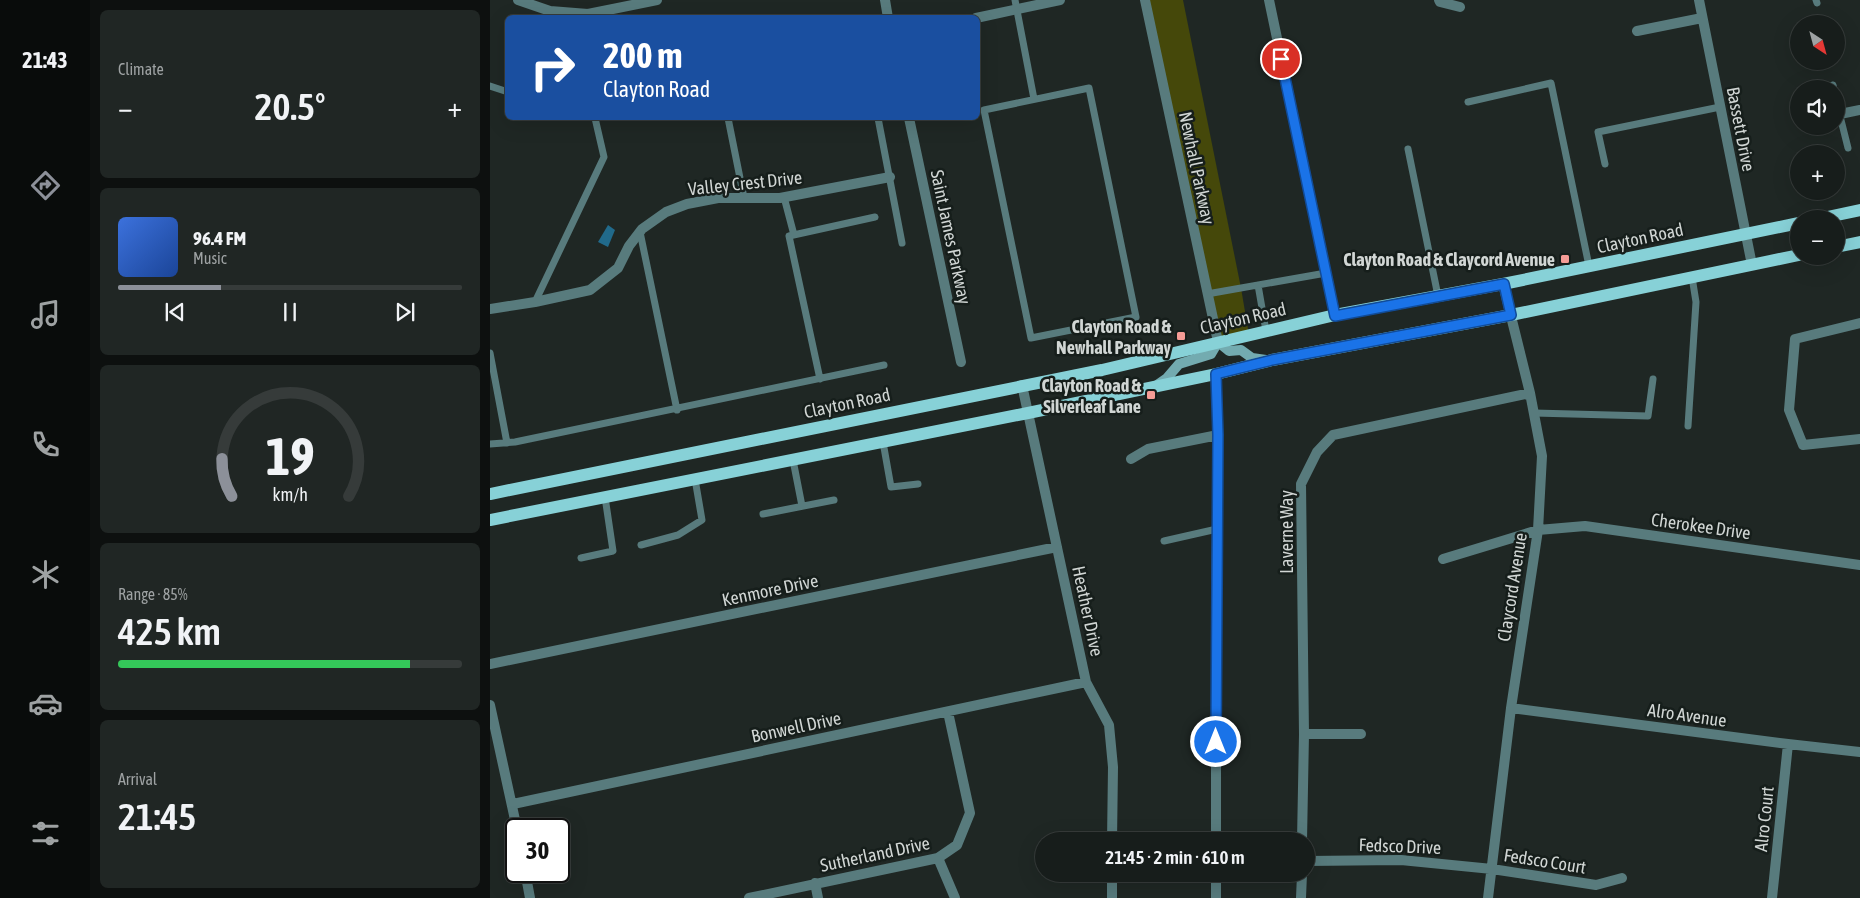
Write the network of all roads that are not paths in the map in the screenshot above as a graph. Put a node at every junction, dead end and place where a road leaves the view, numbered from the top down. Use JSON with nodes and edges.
{"nodes":[{"id":1,"x":518,"y":0,"type":"edge"},
{"id":2,"x":657,"y":0,"type":"edge"},
{"id":3,"x":885,"y":0,"type":"edge"},
{"id":4,"x":1060,"y":0,"type":"edge"},
{"id":5,"x":1144,"y":0,"type":"edge"},
{"id":6,"x":1269,"y":0,"type":"edge"},
{"id":7,"x":1439,"y":0,"type":"edge"},
{"id":8,"x":1699,"y":0,"type":"edge"},
{"id":9,"x":1016,"y":4,"type":"edge"},
{"id":10,"x":1460,"y":7,"type":"dead end"},
{"id":11,"x":888,"y":15,"type":"edge"},
{"id":12,"x":980,"y":17,"type":"edge"},
{"id":13,"x":1702,"y":18,"type":"junction"},
{"id":14,"x":1636,"y":31,"type":"dead end"},
{"id":15,"x":490,"y":86,"type":"edge"},
{"id":16,"x":505,"y":91,"type":"edge"},
{"id":17,"x":1034,"y":99,"type":"junction"},
{"id":18,"x":1468,"y":102,"type":"dead end"},
{"id":19,"x":1720,"y":106,"type":"junction"},
{"id":20,"x":1860,"y":110,"type":"edge"},
{"id":21,"x":1845,"y":113,"type":"edge"},
{"id":22,"x":595,"y":120,"type":"edge"},
{"id":23,"x":728,"y":120,"type":"edge"},
{"id":24,"x":878,"y":120,"type":"edge"},
{"id":25,"x":909,"y":120,"type":"edge"},
{"id":26,"x":1845,"y":135,"type":"edge"},
{"id":27,"x":1848,"y":148,"type":"dead end"},
{"id":28,"x":1408,"y":149,"type":"dead end"},
{"id":29,"x":1605,"y":164,"type":"dead end"},
{"id":30,"x":890,"y":177,"type":"junction"},
{"id":31,"x":784,"y":197,"type":"junction"},
{"id":32,"x":744,"y":198,"type":"junction"},
{"id":33,"x":1860,"y":210,"type":"edge"},
{"id":34,"x":1845,"y":213,"type":"edge"},
{"id":35,"x":874,"y":217,"type":"dead end"},
{"id":36,"x":1790,"y":225,"type":"edge"},
{"id":37,"x":640,"y":232,"type":"junction"},
{"id":38,"x":1745,"y":234,"type":"junction"},
{"id":39,"x":794,"y":235,"type":"junction"},
{"id":40,"x":1860,"y":242,"type":"edge"},
{"id":41,"x":902,"y":243,"type":"dead end"},
{"id":42,"x":1845,"y":245,"type":"edge"},
{"id":43,"x":1790,"y":257,"type":"edge"},
{"id":44,"x":1752,"y":264,"type":"junction"},
{"id":45,"x":1589,"y":266,"type":"junction"},
{"id":46,"x":1326,"y":273,"type":"junction"},
{"id":47,"x":1692,"y":277,"type":"junction"},
{"id":48,"x":1504,"y":284,"type":"junction"},
{"id":49,"x":1258,"y":285,"type":"junction"},
{"id":50,"x":1207,"y":294,"type":"junction"},
{"id":51,"x":1438,"y":296,"type":"junction"},
{"id":52,"x":535,"y":302,"type":"junction"},
{"id":53,"x":490,"y":309,"type":"edge"},
{"id":54,"x":1511,"y":315,"type":"junction"},
{"id":55,"x":1335,"y":316,"type":"junction"},
{"id":56,"x":1860,"y":323,"type":"edge"},
{"id":57,"x":1266,"y":331,"type":"junction"},
{"id":58,"x":1218,"y":342,"type":"junction"},
{"id":59,"x":490,"y":353,"type":"edge"},
{"id":60,"x":1272,"y":360,"type":"junction"},
{"id":61,"x":961,"y":362,"type":"dead end"},
{"id":62,"x":884,"y":365,"type":"dead end"},
{"id":63,"x":1216,"y":374,"type":"junction"},
{"id":64,"x":820,"y":379,"type":"junction"},
{"id":65,"x":1653,"y":379,"type":"dead end"},
{"id":66,"x":1022,"y":385,"type":"junction"},
{"id":67,"x":1155,"y":386,"type":"junction"},
{"id":68,"x":1530,"y":393,"type":"junction"},
{"id":69,"x":676,"y":410,"type":"junction"},
{"id":70,"x":1028,"y":413,"type":"junction"},
{"id":71,"x":1534,"y":413,"type":"junction"},
{"id":72,"x":1688,"y":426,"type":"dead end"},
{"id":73,"x":1218,"y":435,"type":"junction"},
{"id":74,"x":1860,"y":439,"type":"edge"},
{"id":75,"x":507,"y":442,"type":"junction"},
{"id":76,"x":883,"y":442,"type":"junction"},
{"id":77,"x":490,"y":444,"type":"edge"},
{"id":78,"x":1131,"y":459,"type":"dead end"},
{"id":79,"x":793,"y":460,"type":"junction"},
{"id":80,"x":695,"y":479,"type":"junction"},
{"id":81,"x":918,"y":484,"type":"dead end"},
{"id":82,"x":490,"y":494,"type":"edge"},
{"id":83,"x":605,"y":497,"type":"junction"},
{"id":84,"x":834,"y":500,"type":"dead end"},
{"id":85,"x":802,"y":506,"type":"junction"},
{"id":86,"x":762,"y":514,"type":"dead end"},
{"id":87,"x":490,"y":520,"type":"edge"},
{"id":88,"x":1217,"y":529,"type":"junction"},
{"id":89,"x":1538,"y":530,"type":"junction"},
{"id":90,"x":1164,"y":541,"type":"dead end"},
{"id":91,"x":641,"y":545,"type":"dead end"},
{"id":92,"x":1057,"y":547,"type":"junction"},
{"id":93,"x":581,"y":558,"type":"dead end"},
{"id":94,"x":1443,"y":559,"type":"dead end"},
{"id":95,"x":1860,"y":565,"type":"edge"},
{"id":96,"x":490,"y":664,"type":"edge"},
{"id":97,"x":1086,"y":682,"type":"junction"},
{"id":98,"x":490,"y":705,"type":"edge"},
{"id":99,"x":1511,"y":708,"type":"junction"},
{"id":100,"x":948,"y":712,"type":"junction"},
{"id":101,"x":1304,"y":734,"type":"junction"},
{"id":102,"x":1361,"y":734,"type":"dead end"},
{"id":103,"x":1788,"y":744,"type":"junction"},
{"id":104,"x":1860,"y":752,"type":"edge"},
{"id":105,"x":513,"y":804,"type":"junction"},
{"id":106,"x":515,"y":818,"type":"edge"},
{"id":107,"x":1112,"y":832,"type":"edge"},
{"id":108,"x":1216,"y":832,"type":"edge"},
{"id":109,"x":1302,"y":832,"type":"edge"},
{"id":110,"x":938,"y":858,"type":"junction"},
{"id":111,"x":1315,"y":861,"type":"edge"},
{"id":112,"x":1492,"y":869,"type":"junction"},
{"id":113,"x":1622,"y":878,"type":"dead end"},
{"id":114,"x":1112,"y":882,"type":"edge"},
{"id":115,"x":1216,"y":882,"type":"edge"},
{"id":116,"x":1302,"y":882,"type":"edge"},
{"id":117,"x":527,"y":883,"type":"edge"},
{"id":118,"x":815,"y":883,"type":"junction"},
{"id":119,"x":530,"y":898,"type":"edge"},
{"id":120,"x":749,"y":898,"type":"edge"},
{"id":121,"x":818,"y":898,"type":"edge"},
{"id":122,"x":955,"y":898,"type":"edge"},
{"id":123,"x":1112,"y":898,"type":"edge"},
{"id":124,"x":1216,"y":898,"type":"edge"},
{"id":125,"x":1301,"y":898,"type":"edge"},
{"id":126,"x":1488,"y":898,"type":"edge"},
{"id":127,"x":1772,"y":898,"type":"edge"}],
"edges":[{"from":1,"to":2,"type":"street"},
{"from":3,"to":11,"type":"street"},
{"from":4,"to":9,"type":"street"},
{"from":5,"to":50,"type":"street","name":"Newhall Parkway"},
{"from":6,"to":46,"type":"street"},
{"from":7,"to":10,"type":"street"},
{"from":8,"to":13,"type":"street","name":"Bassett Drive"},
{"from":9,"to":12,"type":"street"},
{"from":9,"to":17,"type":"lane"},
{"from":13,"to":14,"type":"street"},
{"from":13,"to":19,"type":"street","name":"Bassett Drive"},
{"from":15,"to":16,"type":"lane"},
{"from":17,"to":17,"type":"lane"},
{"from":18,"to":45,"type":"lane"},
{"from":19,"to":29,"type":"lane"},
{"from":19,"to":38,"type":"street","name":"Bassett Drive"},
{"from":20,"to":21,"type":"street"},
{"from":22,"to":52,"type":"lane"},
{"from":23,"to":32,"type":"lane"},
{"from":24,"to":30,"type":"lane"},
{"from":25,"to":61,"type":"street","name":"Saint James Parkway"},
{"from":26,"to":27,"type":"lane"},
{"from":28,"to":51,"type":"lane"},
{"from":30,"to":31,"type":"street","name":"Valley Crest Drive"},
{"from":30,"to":41,"type":"lane"},
{"from":31,"to":32,"type":"street","name":"Valley Crest Drive"},
{"from":31,"to":39,"type":"lane"},
{"from":32,"to":37,"type":"street","name":"Valley Crest Drive"},
{"from":33,"to":34,"type":"main road"},
{"from":35,"to":39,"type":"lane"},
{"from":36,"to":38,"type":"main road","name":"Clayton Road"},
{"from":37,"to":52,"type":"street","name":"Valley Crest Drive"},
{"from":37,"to":69,"type":"lane"},
{"from":38,"to":44,"type":"street","name":"Bassett Drive"},
{"from":38,"to":45,"type":"main road","name":"Clayton Road"},
{"from":39,"to":64,"type":"lane"},
{"from":40,"to":42,"type":"main road"},
{"from":43,"to":44,"type":"main road"},
{"from":44,"to":47,"type":"main road"},
{"from":45,"to":48,"type":"main road","name":"Clayton Road"},
{"from":46,"to":49,"type":"lane"},
{"from":46,"to":55,"type":"street"},
{"from":47,"to":54,"type":"main road"},
{"from":47,"to":72,"type":"lane"},
{"from":48,"to":51,"type":"main road","name":"Clayton Road"},
{"from":48,"to":54,"type":"street","name":"Claycord Avenue"},
{"from":49,"to":50,"type":"lane"},
{"from":49,"to":57,"type":"lane"},
{"from":50,"to":58,"type":"street","name":"Newhall Parkway"},
{"from":51,"to":55,"type":"main road","name":"Clayton Road"},
{"from":52,"to":53,"type":"street","name":"Valley Crest Drive"},
{"from":54,"to":60,"type":"main road"},
{"from":54,"to":68,"type":"street","name":"Claycord Avenue"},
{"from":55,"to":57,"type":"main road","name":"Clayton Road"},
{"from":56,"to":74,"type":"street"},
{"from":57,"to":58,"type":"main road","name":"Clayton Road"},
{"from":58,"to":60,"type":"main road"},
{"from":58,"to":66,"type":"main road","name":"Clayton Road"},
{"from":58,"to":67,"type":"main road"},
{"from":59,"to":75,"type":"lane"},
{"from":60,"to":63,"type":"main road"},
{"from":62,"to":64,"type":"lane"},
{"from":63,"to":67,"type":"main road"},
{"from":63,"to":73,"type":"street"},
{"from":64,"to":69,"type":"lane"},
{"from":65,"to":71,"type":"lane"},
{"from":66,"to":70,"type":"street","name":"Heather Drive"},
{"from":66,"to":82,"type":"main road","name":"Clayton Road"},
{"from":67,"to":70,"type":"main road"},
{"from":68,"to":71,"type":"street","name":"Claycord Avenue"},
{"from":68,"to":101,"type":"street","name":"Laverne Way"},
{"from":69,"to":75,"type":"lane"},
{"from":70,"to":76,"type":"main road"},
{"from":70,"to":92,"type":"street","name":"Heather Drive"},
{"from":71,"to":89,"type":"street","name":"Claycord Avenue"},
{"from":73,"to":78,"type":"street"},
{"from":73,"to":88,"type":"street"},
{"from":75,"to":77,"type":"lane"},
{"from":76,"to":79,"type":"main road"},
{"from":76,"to":81,"type":"lane"},
{"from":79,"to":80,"type":"main road"},
{"from":79,"to":85,"type":"lane"},
{"from":80,"to":83,"type":"main road"},
{"from":80,"to":91,"type":"lane"},
{"from":83,"to":87,"type":"main road"},
{"from":83,"to":93,"type":"lane"},
{"from":84,"to":85,"type":"lane"},
{"from":85,"to":86,"type":"lane"},
{"from":88,"to":90,"type":"lane"},
{"from":88,"to":108,"type":"street"},
{"from":89,"to":94,"type":"street","name":"Cherokee Drive"},
{"from":89,"to":95,"type":"street","name":"Cherokee Drive"},
{"from":89,"to":99,"type":"street","name":"Claycord Avenue"},
{"from":92,"to":96,"type":"street","name":"Kenmore Drive"},
{"from":92,"to":97,"type":"street","name":"Heather Drive"},
{"from":97,"to":100,"type":"street","name":"Bonwell Drive"},
{"from":97,"to":107,"type":"street","name":"Heather Drive"},
{"from":98,"to":105,"type":"street"},
{"from":99,"to":103,"type":"street","name":"Alro Avenue"},
{"from":99,"to":112,"type":"street","name":"Claycord Avenue"},
{"from":100,"to":105,"type":"street","name":"Bonwell Drive"},
{"from":100,"to":110,"type":"street","name":"Sutherland Drive"},
{"from":101,"to":102,"type":"street"},
{"from":101,"to":109,"type":"street","name":"Laverne Way"},
{"from":103,"to":104,"type":"street","name":"Alro Avenue"},
{"from":103,"to":127,"type":"street","name":"Alro Court"},
{"from":105,"to":106,"type":"street"},
{"from":110,"to":118,"type":"street","name":"Sutherland Drive"},
{"from":110,"to":122,"type":"street"},
{"from":111,"to":112,"type":"street","name":"Fedsco Drive"},
{"from":112,"to":113,"type":"street","name":"Fedsco Court"},
{"from":112,"to":126,"type":"street","name":"Claycord Avenue"},
{"from":114,"to":123,"type":"street"},
{"from":115,"to":124,"type":"street"},
{"from":116,"to":125,"type":"street"},
{"from":117,"to":119,"type":"street"},
{"from":118,"to":120,"type":"street","name":"Sutherland Drive"},
{"from":118,"to":121,"type":"street"}]}
